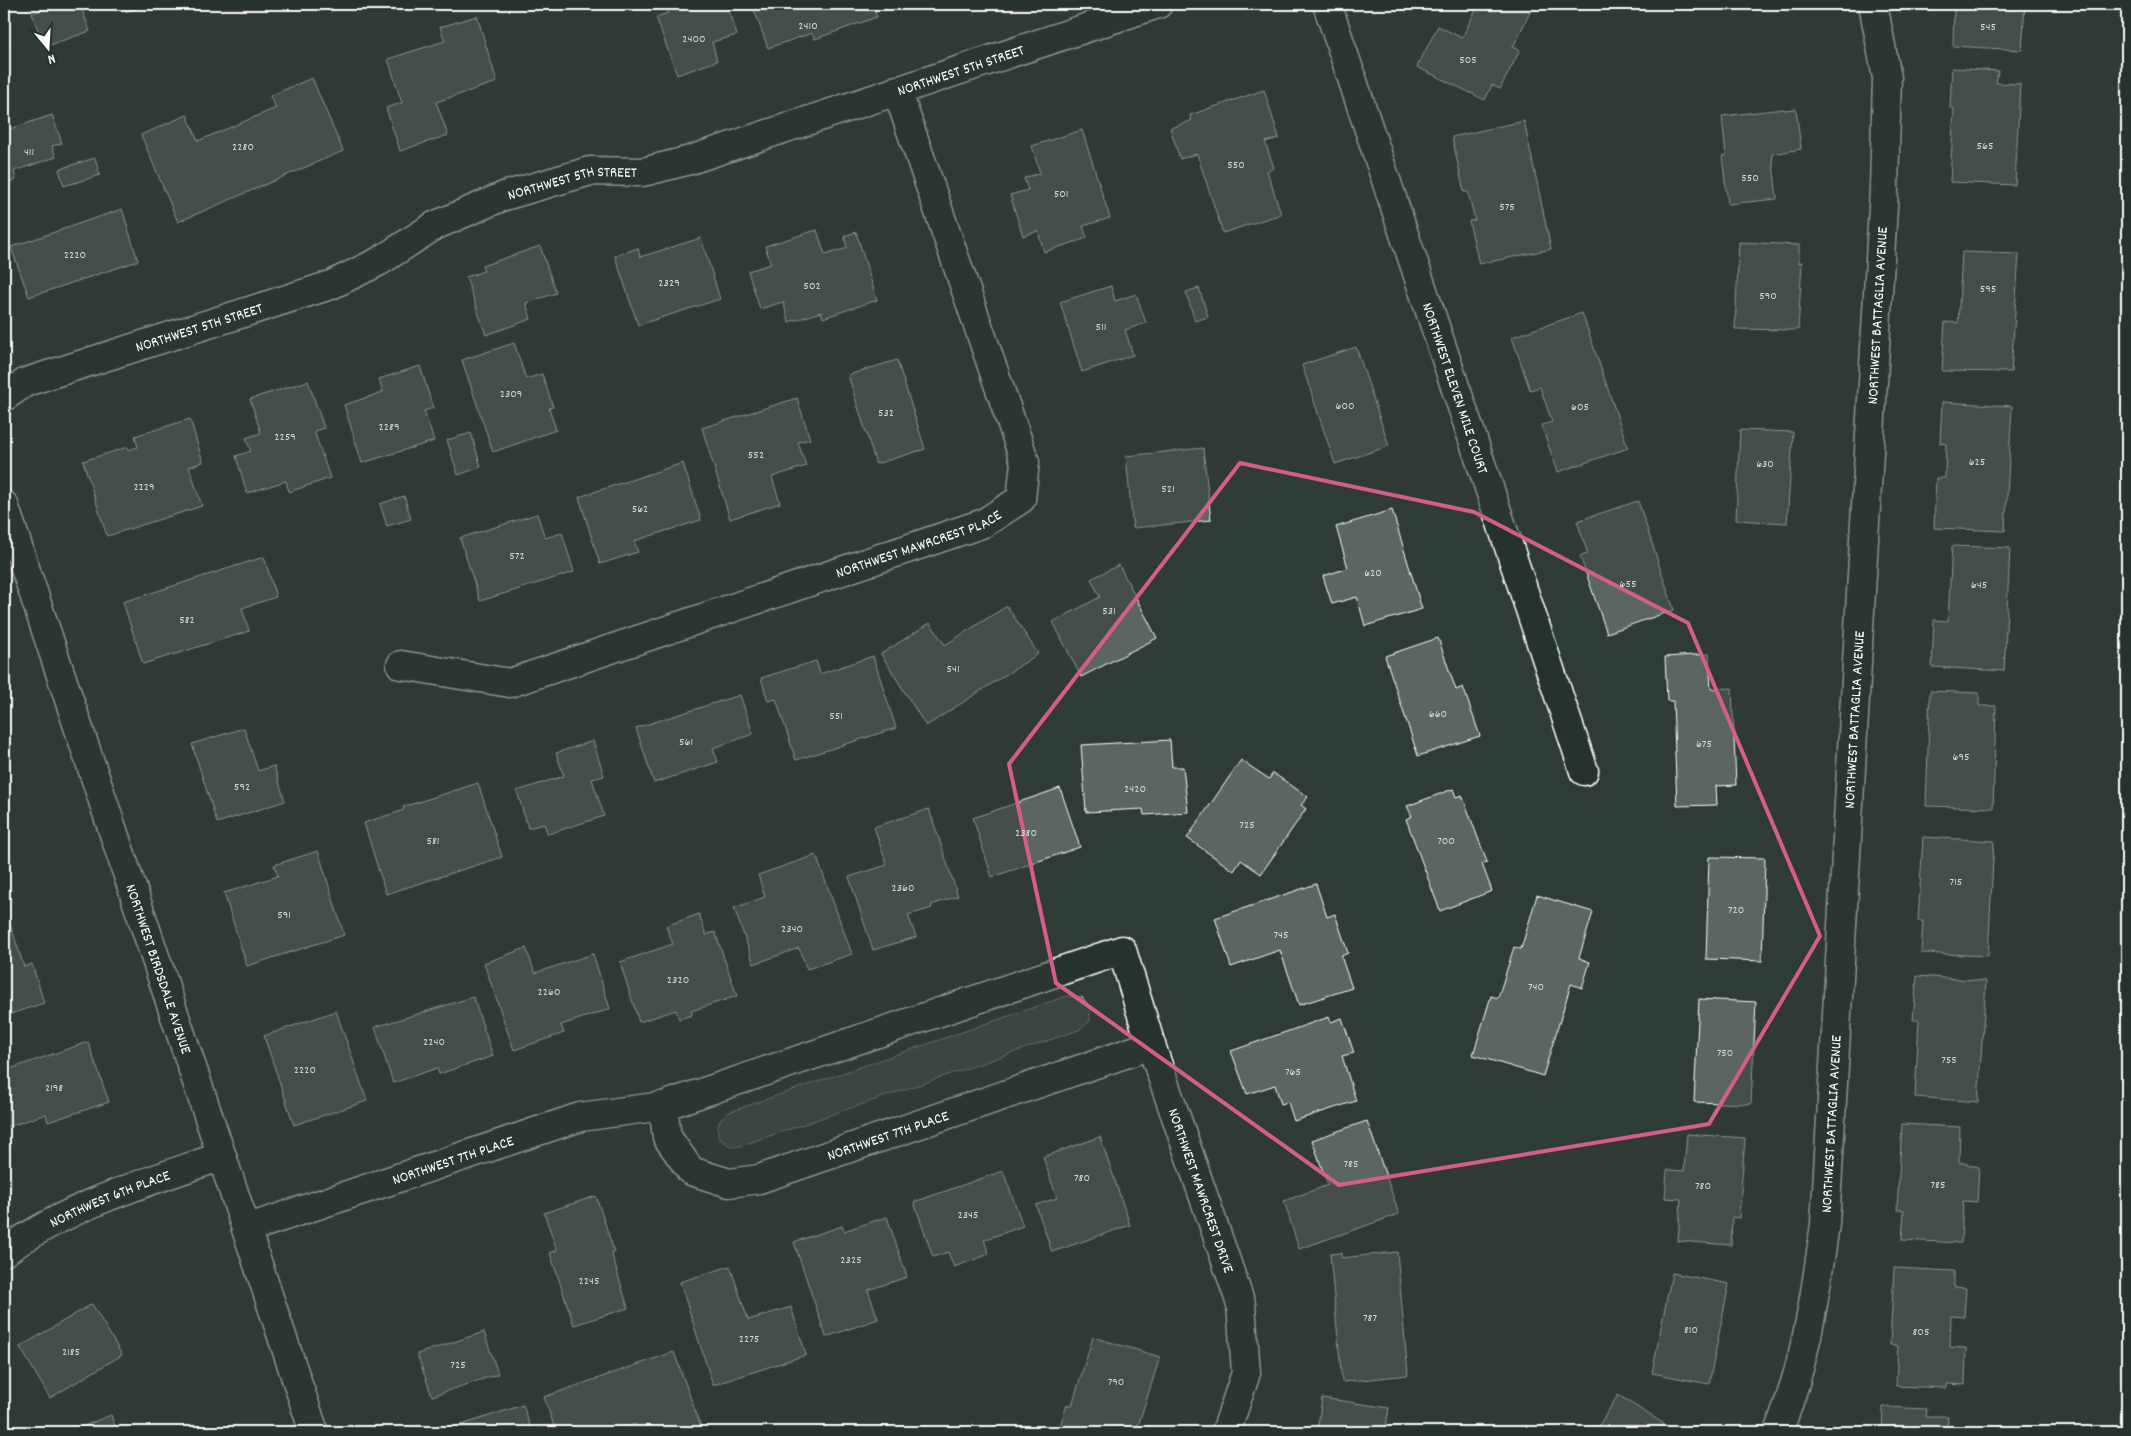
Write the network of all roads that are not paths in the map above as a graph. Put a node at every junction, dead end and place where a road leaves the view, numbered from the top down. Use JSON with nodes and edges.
{"nodes":[{"id":1,"x":1158,"y":4,"type":"edge"},
{"id":2,"x":1327,"y":4,"type":"edge"},
{"id":3,"x":1873,"y":4,"type":"edge"},
{"id":4,"x":1096,"y":13,"type":"edge"},
{"id":5,"x":898,"y":90,"type":"junction"},
{"id":6,"x":4,"y":397,"type":"edge"},
{"id":7,"x":4,"y":505,"type":"edge"},
{"id":8,"x":401,"y":664,"type":"dead end"},
{"id":9,"x":1584,"y":771,"type":"dead end"},
{"id":10,"x":1122,"y":950,"type":"joint"},
{"id":11,"x":1151,"y":1046,"type":"junction"},
{"id":12,"x":663,"y":1106,"type":"junction"},
{"id":13,"x":222,"y":1156,"type":"junction"},
{"id":14,"x":246,"y":1229,"type":"junction"},
{"id":15,"x":4,"y":1252,"type":"edge"},
{"id":16,"x":314,"y":1432,"type":"edge"},
{"id":17,"x":1226,"y":1432,"type":"edge"},
{"id":18,"x":1778,"y":1432,"type":"edge"}],
"edges":[{"from":1,"to":4,"type":"street","name":"NORTHWEST 5TH STREET"},
{"from":2,"to":9,"type":"street","name":"NORTHWEST ELEVEN MILE COURT"},
{"from":3,"to":18,"type":"street","name":"NORTHWEST BATTAGLIA AVENUE"},
{"from":4,"to":5,"type":"street","name":"NORTHWEST 5TH STREET"},
{"from":5,"to":6,"type":"street","name":"NORTHWEST 5TH STREET"},
{"from":5,"to":8,"type":"street","name":"NORTHWEST MAWRCREST PLACE"},
{"from":7,"to":13,"type":"street","name":"NORTHWEST BIRDSDALE AVENUE"},
{"from":10,"to":11,"type":"street","name":"NORTHWEST MAWRCREST DRIVE"},
{"from":10,"to":12,"type":"street","name":"NORTHWEST 7TH PLACE"},
{"from":11,"to":12,"type":"street","name":"NORTHWEST 7TH PLACE"},
{"from":11,"to":17,"type":"street","name":"NORTHWEST MAWRCREST DRIVE"},
{"from":12,"to":14,"type":"street","name":"NORTHWEST 7TH PLACE"},
{"from":13,"to":14,"type":"street","name":"NORTHWEST BIRDSDALE AVENUE"},
{"from":13,"to":15,"type":"street","name":"NORTHWEST 6TH PLACE"},
{"from":14,"to":16,"type":"street","name":"NORTHWEST BIRDSDALE AVENUE"}]}
